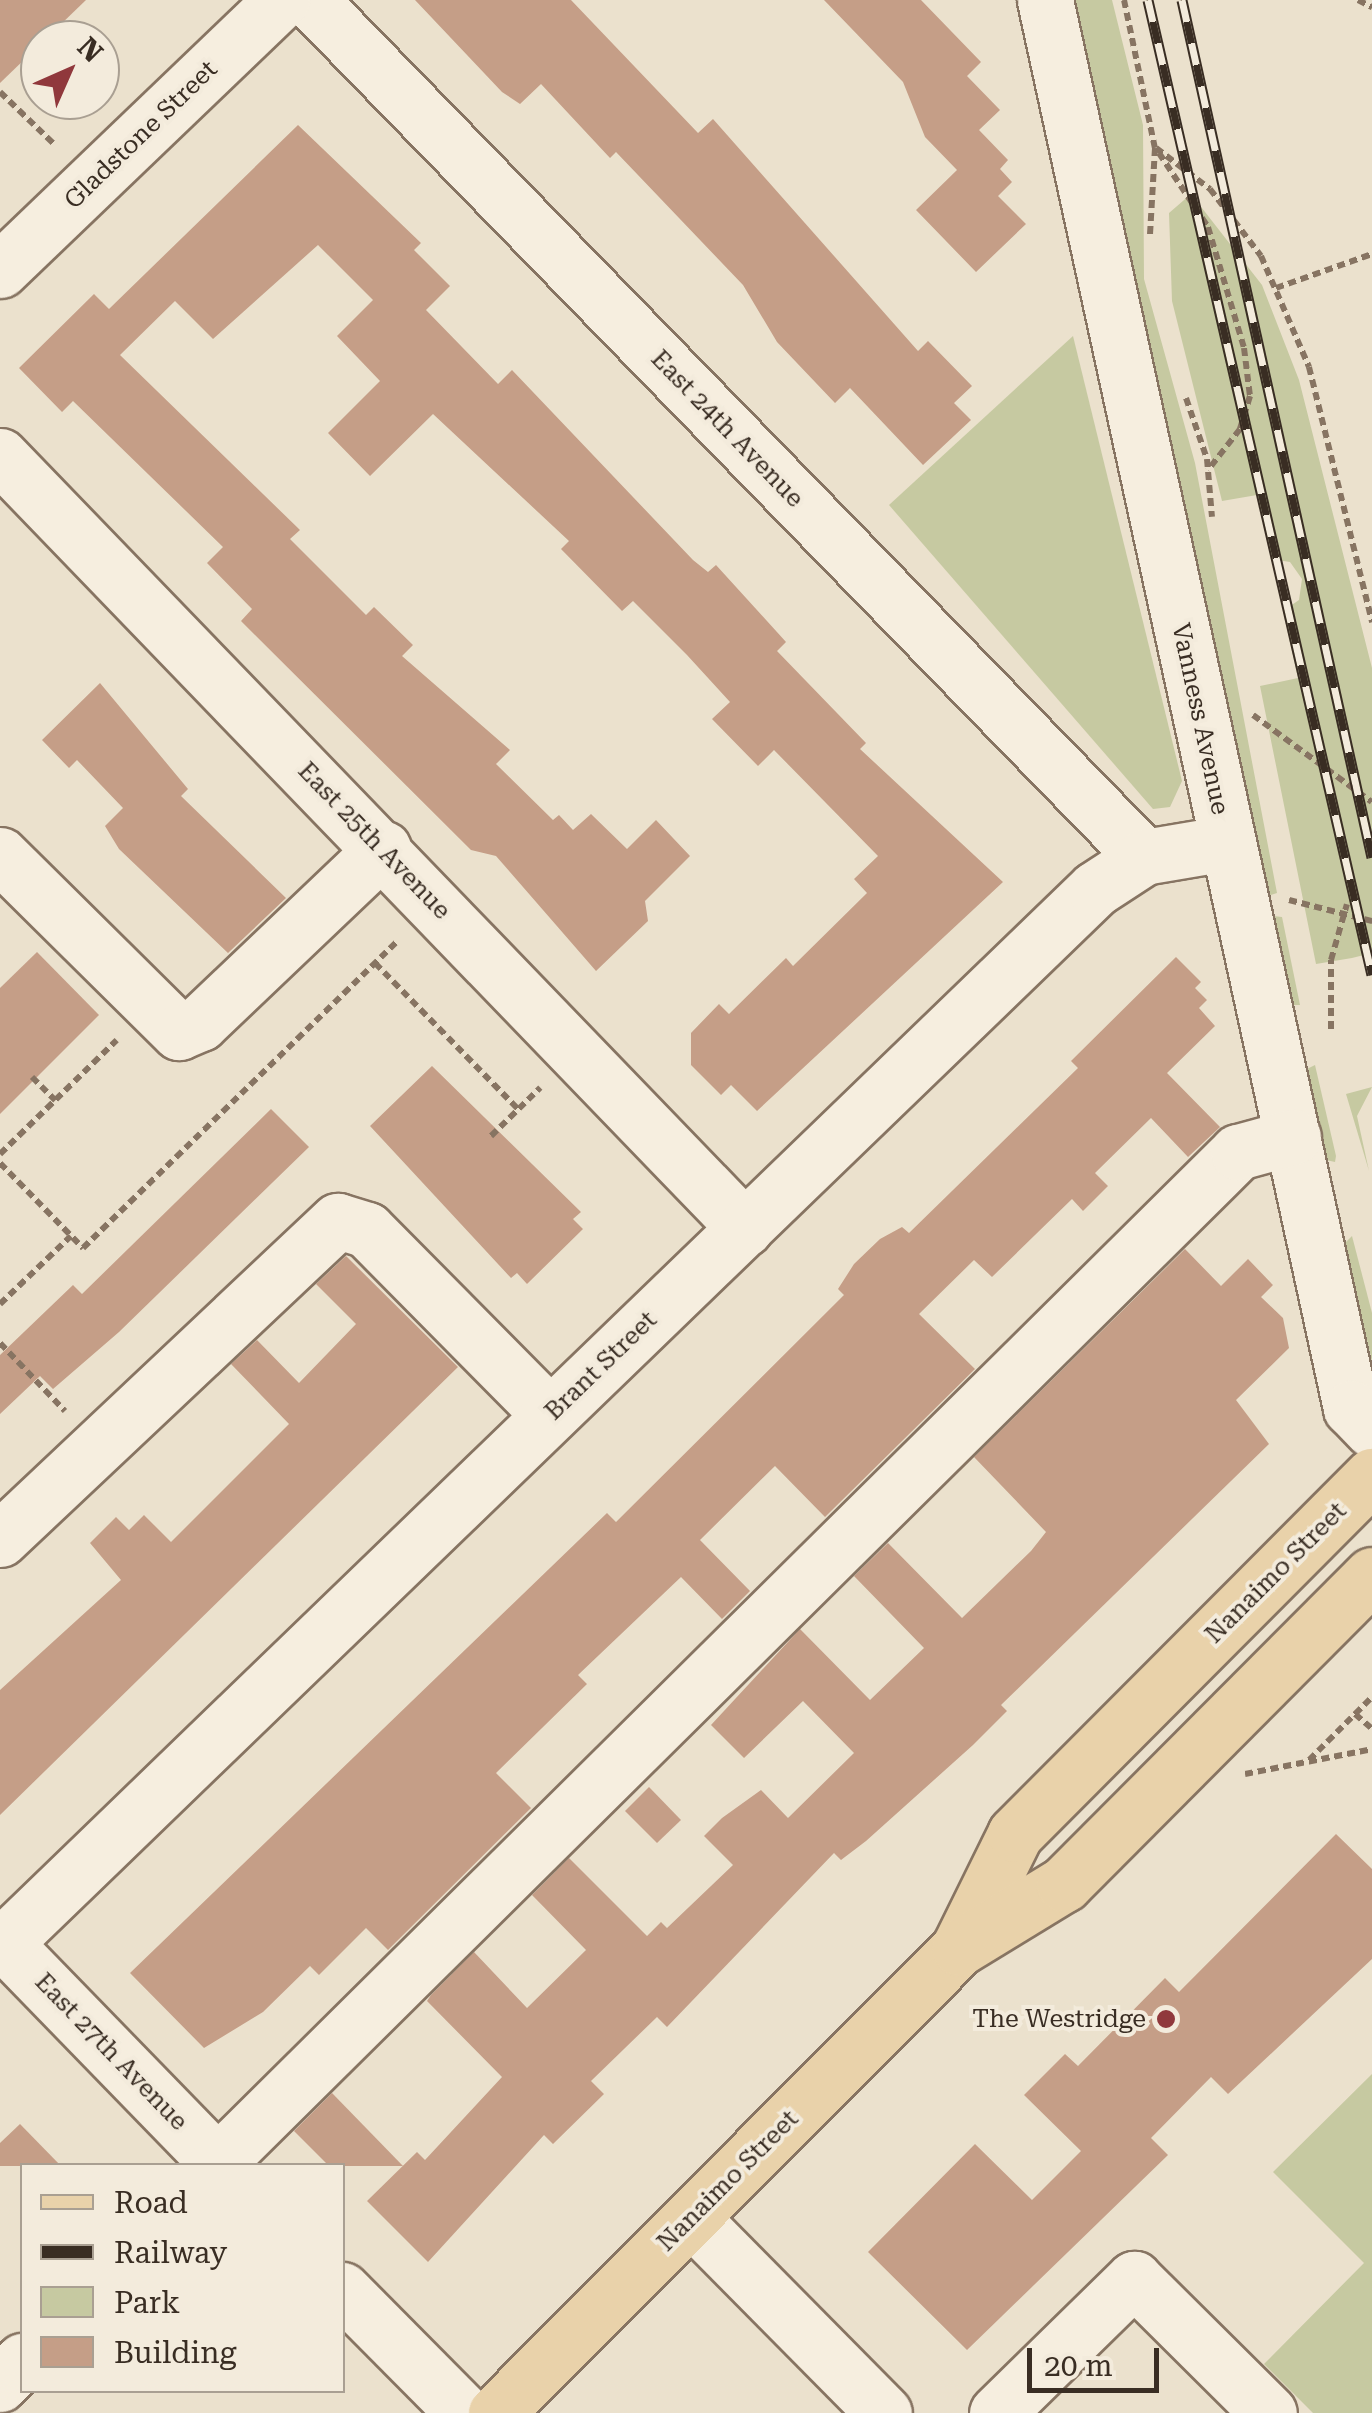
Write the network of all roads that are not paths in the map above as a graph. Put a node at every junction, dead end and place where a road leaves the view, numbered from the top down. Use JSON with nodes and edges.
{"nodes":[{"id":1,"x":282,"y":0,"type":"edge"},
{"id":2,"x":310,"y":0,"type":"edge"},
{"id":3,"x":1045,"y":0,"type":"edge"},
{"id":4,"x":0,"y":270,"type":"edge"},
{"id":5,"x":0,"y":456,"type":"edge"},
{"id":6,"x":1228,"y":842,"type":"junction"},
{"id":7,"x":383,"y":849,"type":"junction"},
{"id":8,"x":1144,"y":858,"type":"junction"},
{"id":9,"x":6,"y":873,"type":"edge"},
{"id":10,"x":1293,"y":1137,"type":"junction"},
{"id":11,"x":745,"y":1228,"type":"junction"},
{"id":12,"x":550,"y":1415,"type":"junction"},
{"id":13,"x":1372,"y":1430,"type":"edge"},
{"id":14,"x":1372,"y":1476,"type":"edge"},
{"id":15,"x":0,"y":1539,"type":"edge"},
{"id":16,"x":1372,"y":1575,"type":"edge"},
{"id":17,"x":2,"y":1941,"type":"edge"},
{"id":18,"x":959,"y":1948,"type":"junction"},
{"id":19,"x":216,"y":2163,"type":"edge"},
{"id":20,"x":218,"y":2163,"type":"edge"},
{"id":21,"x":691,"y":2218,"type":"junction"},
{"id":22,"x":345,"y":2293,"type":"edge"},
{"id":23,"x":20,"y":2363,"type":"edge"},
{"id":24,"x":0,"y":2384,"type":"edge"},
{"id":25,"x":464,"y":2413,"type":"edge"},
{"id":26,"x":496,"y":2413,"type":"edge"},
{"id":27,"x":884,"y":2413,"type":"edge"},
{"id":28,"x":997,"y":2413,"type":"edge"},
{"id":29,"x":1269,"y":2413,"type":"edge"}],
"edges":[{"from":1,"to":4,"type":"street","name":"Gladstone Street"},
{"from":2,"to":8,"type":"street","name":"East 24th Avenue"},
{"from":3,"to":6,"type":"street","name":"Vanness Avenue"},
{"from":5,"to":7,"type":"street","name":"East 25th Avenue"},
{"from":6,"to":8,"type":"street","name":"Brant Street"},
{"from":6,"to":10,"type":"street","name":"Vanness Avenue"},
{"from":7,"to":9,"type":"street"},
{"from":7,"to":11,"type":"street","name":"East 25th Avenue"},
{"from":8,"to":11,"type":"street","name":"Brant Street"},
{"from":10,"to":13,"type":"street","name":"Vanness Avenue"},
{"from":10,"to":20,"type":"street"},
{"from":11,"to":12,"type":"street","name":"Brant Street"},
{"from":12,"to":15,"type":"street"},
{"from":12,"to":17,"type":"street","name":"Brant Street"},
{"from":14,"to":18,"type":"main road","name":"Nanaimo Street"},
{"from":16,"to":18,"type":"main road","name":"Nanaimo Street"},
{"from":17,"to":19,"type":"street","name":"East 27th Avenue"},
{"from":18,"to":21,"type":"main road","name":"Nanaimo Street"},
{"from":21,"to":26,"type":"main road","name":"Nanaimo Street"},
{"from":21,"to":27,"type":"street"},
{"from":22,"to":25,"type":"street"},
{"from":23,"to":24,"type":"street"},
{"from":28,"to":29,"type":"street"}]}
